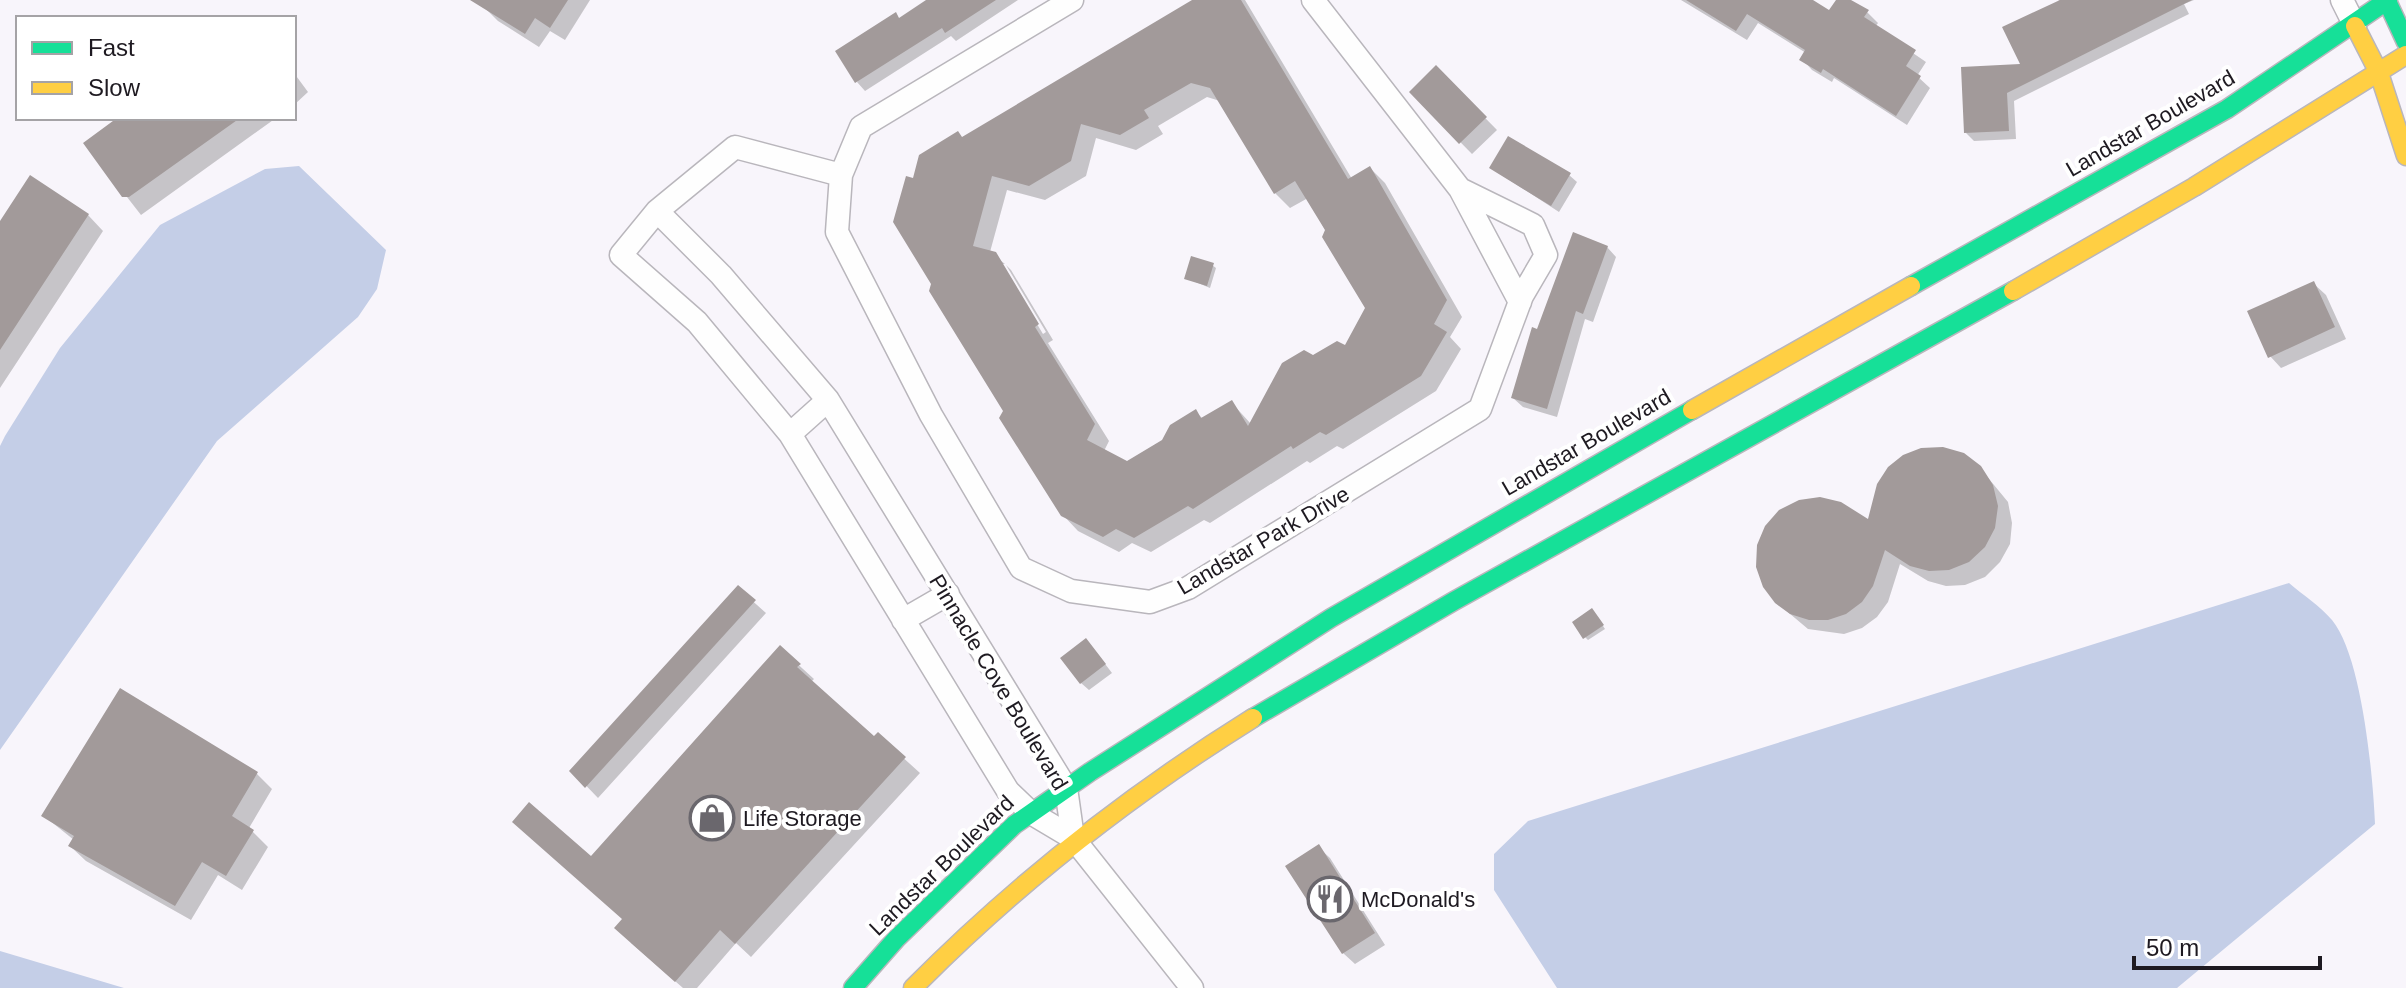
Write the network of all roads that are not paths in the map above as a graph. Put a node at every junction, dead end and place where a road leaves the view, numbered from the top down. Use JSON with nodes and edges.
{"nodes":[{"id":1,"x":1072,"y":0,"type":"edge"},
{"id":2,"x":1313,"y":0,"type":"edge"},
{"id":3,"x":2342,"y":0,"type":"edge"},
{"id":4,"x":2387,"y":0,"type":"edge"},
{"id":5,"x":2355,"y":26,"type":"junction"},
{"id":6,"x":2406,"y":42,"type":"edge"},
{"id":7,"x":2406,"y":55,"type":"edge"},
{"id":8,"x":2379,"y":73,"type":"junction"},
{"id":9,"x":2406,"y":156,"type":"edge"},
{"id":10,"x":841,"y":175,"type":"junction"},
{"id":11,"x":1460,"y":189,"type":"junction"},
{"id":12,"x":657,"y":211,"type":"junction"},
{"id":13,"x":1520,"y":302,"type":"junction"},
{"id":14,"x":828,"y":400,"type":"junction"},
{"id":15,"x":790,"y":434,"type":"junction"},
{"id":16,"x":948,"y":594,"type":"junction"},
{"id":17,"x":903,"y":620,"type":"junction"},
{"id":18,"x":1066,"y":788,"type":"junction"},
{"id":19,"x":1031,"y":813,"type":"junction"},
{"id":20,"x":1073,"y":838,"type":"junction"},
{"id":21,"x":853,"y":988,"type":"edge"},
{"id":22,"x":913,"y":988,"type":"edge"},
{"id":23,"x":1192,"y":988,"type":"edge"}],
"edges":[{"from":1,"to":10,"type":"street","name":"Landstar Park Drive"},
{"from":2,"to":11,"type":"street","name":"Landstar Park Drive"},
{"from":3,"to":5,"type":"street"},
{"from":4,"to":5,"type":"street","name":"Landstar Boulevard"},
{"from":4,"to":6,"type":"street"},
{"from":5,"to":8,"type":"street"},
{"from":5,"to":18,"type":"street","name":"Landstar Boulevard"},
{"from":7,"to":8,"type":"street"},
{"from":8,"to":9,"type":"street"},
{"from":8,"to":20,"type":"street"},
{"from":10,"to":12,"type":"street"},
{"from":10,"to":13,"type":"street","name":"Landstar Park Drive"},
{"from":11,"to":13,"type":"street","name":"Landstar Park Drive"},
{"from":11,"to":13,"type":"street","name":"Landstar Park Drive"},
{"from":12,"to":14,"type":"street","name":"Pinnacle Cove Boulevard"},
{"from":12,"to":15,"type":"street","name":"Pinnacle Cove Boulevard"},
{"from":14,"to":15,"type":"street"},
{"from":14,"to":16,"type":"street","name":"Pinnacle Cove Boulevard"},
{"from":15,"to":17,"type":"street","name":"Pinnacle Cove Boulevard"},
{"from":16,"to":17,"type":"street"},
{"from":16,"to":18,"type":"street","name":"Pinnacle Cove Boulevard"},
{"from":17,"to":19,"type":"street","name":"Pinnacle Cove Boulevard"},
{"from":18,"to":19,"type":"street","name":"Landstar Boulevard"},
{"from":18,"to":20,"type":"street","name":"Pinnacle Cove Boulevard"},
{"from":19,"to":20,"type":"street","name":"Pinnacle Cove Boulevard"},
{"from":19,"to":21,"type":"street","name":"Landstar Boulevard"},
{"from":20,"to":22,"type":"street"},
{"from":20,"to":23,"type":"street"}]}
